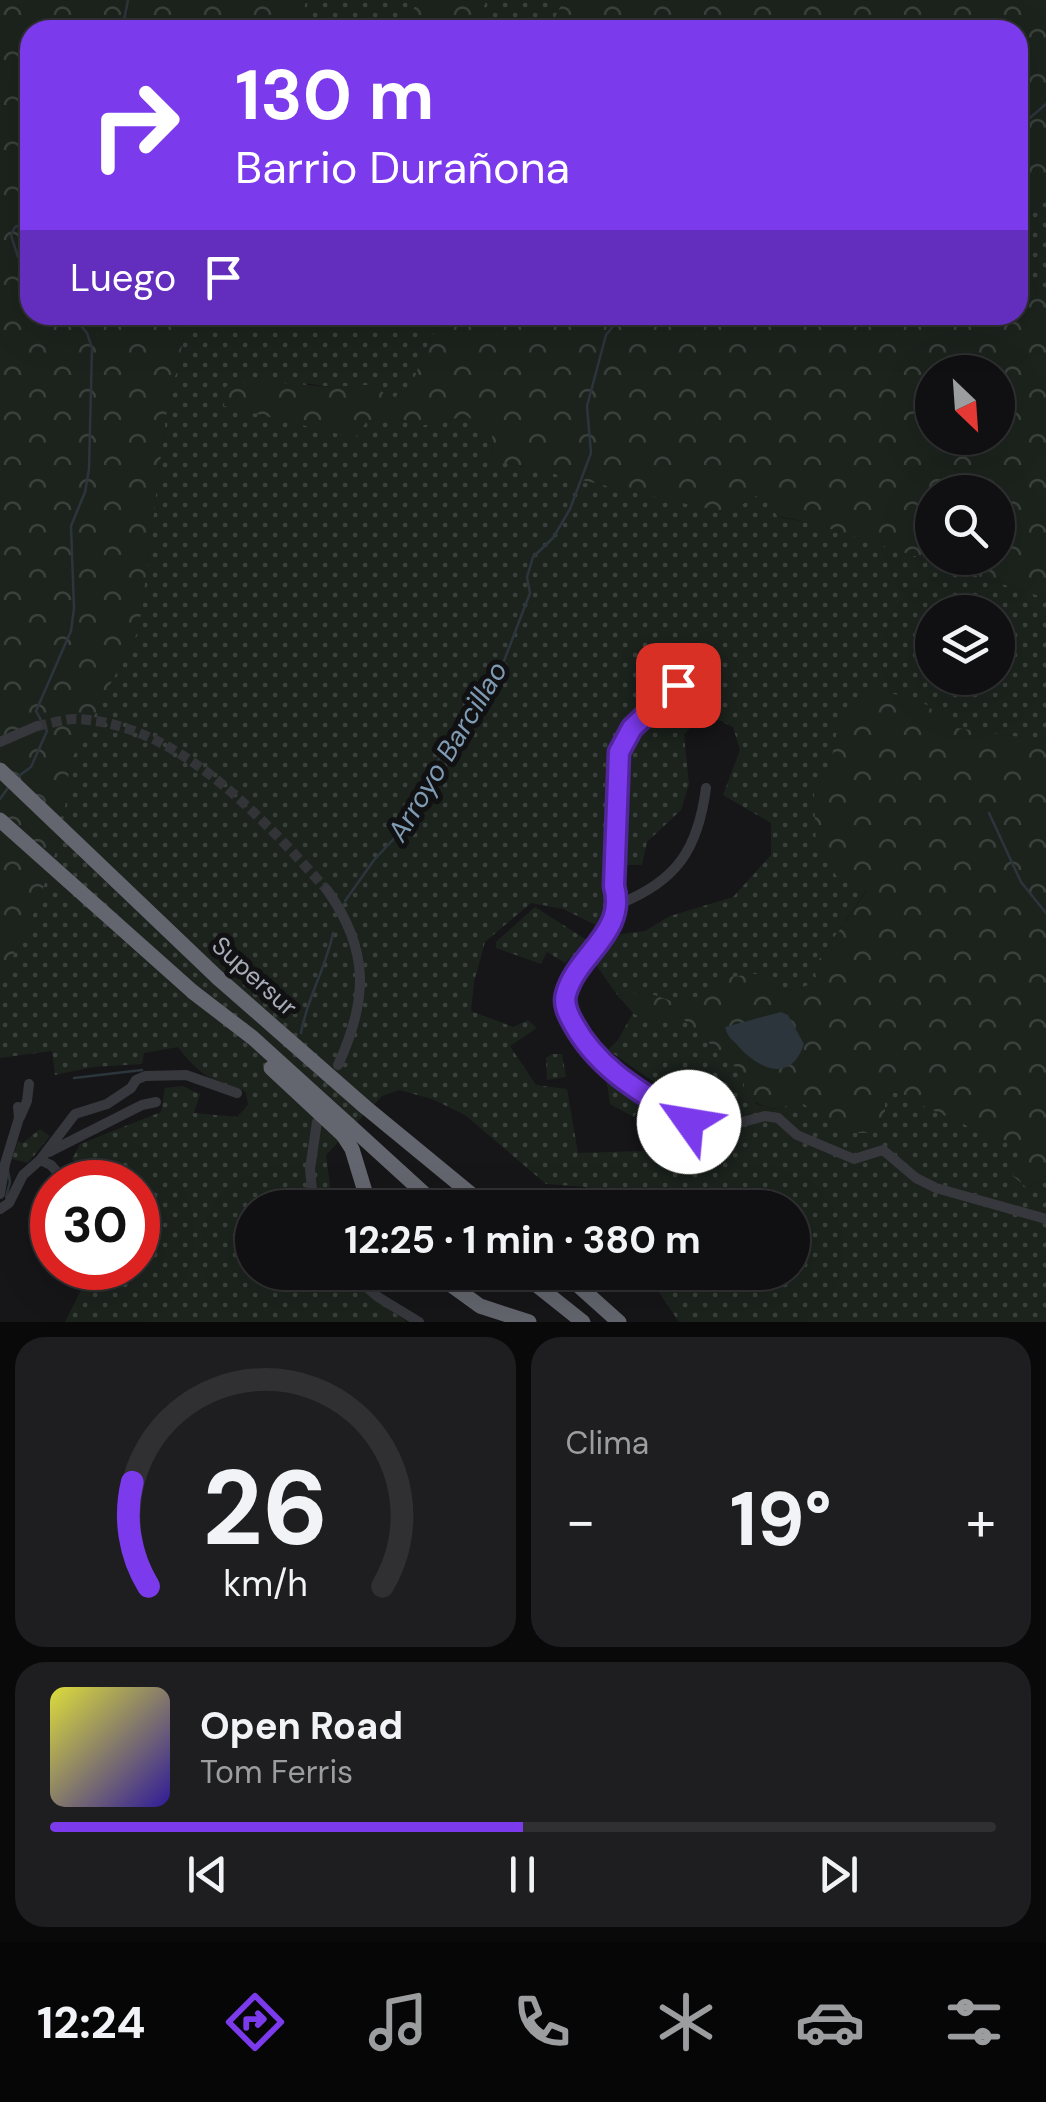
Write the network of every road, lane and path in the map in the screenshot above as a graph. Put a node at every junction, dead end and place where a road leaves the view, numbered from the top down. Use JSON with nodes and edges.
{"nodes":[{"id":1,"x":678,"y":685,"type":"dead end"},
{"id":2,"x":37,"y":726,"type":"tunnel mouth"},
{"id":3,"x":0,"y":742,"type":"edge"},
{"id":4,"x":0,"y":770,"type":"edge"},
{"id":5,"x":706,"y":788,"type":"dead end"},
{"id":6,"x":0,"y":820,"type":"edge"},
{"id":7,"x":327,"y":890,"type":"tunnel mouth"},
{"id":8,"x":619,"y":904,"type":"junction"},
{"id":9,"x":338,"y":1065,"type":"dead end"},
{"id":10,"x":28,"y":1084,"type":"dead end"},
{"id":11,"x":236,"y":1093,"type":"dead end"},
{"id":12,"x":156,"y":1102,"type":"dead end"},
{"id":13,"x":317,"y":1122,"type":"dead end"},
{"id":14,"x":346,"y":1130,"type":"junction"},
{"id":15,"x":43,"y":1157,"type":"junction"},
{"id":16,"x":46,"y":1160,"type":"edge"},
{"id":17,"x":312,"y":1190,"type":"tunnel mouth"},
{"id":18,"x":365,"y":1190,"type":"edge"},
{"id":19,"x":418,"y":1190,"type":"edge"},
{"id":20,"x":466,"y":1190,"type":"edge"},
{"id":21,"x":0,"y":1194,"type":"edge"},
{"id":22,"x":0,"y":1210,"type":"edge"},
{"id":23,"x":1046,"y":1219,"type":"edge"},
{"id":24,"x":370,"y":1290,"type":"edge"},
{"id":25,"x":457,"y":1290,"type":"edge"},
{"id":26,"x":543,"y":1290,"type":"edge"},
{"id":27,"x":583,"y":1290,"type":"edge"},
{"id":28,"x":420,"y":1322,"type":"edge"},
{"id":29,"x":529,"y":1322,"type":"edge"},
{"id":30,"x":583,"y":1322,"type":"edge"},
{"id":31,"x":619,"y":1322,"type":"edge"}],
"edges":[{"from":1,"to":8,"type":"street"},
{"from":2,"to":3,"type":"street"},
{"from":4,"to":20,"type":"highway","name":"Supersur","bridge":true},
{"from":5,"to":8,"type":"street"},
{"from":6,"to":14,"type":"highway","name":"Supersur","bridge":true},
{"from":7,"to":9,"type":"street"},
{"from":8,"to":23,"type":"street"},
{"from":10,"to":21,"type":"street"},
{"from":11,"to":15,"type":"street"},
{"from":12,"to":15,"type":"street"},
{"from":13,"to":17,"type":"street"},
{"from":14,"to":18,"type":"highway"},
{"from":14,"to":19,"type":"highway"},
{"from":15,"to":16,"type":"street"},
{"from":15,"to":22,"type":"street"},
{"from":24,"to":28,"type":"street"},
{"from":25,"to":29,"type":"highway"},
{"from":26,"to":30,"type":"highway"},
{"from":27,"to":31,"type":"highway"}]}
